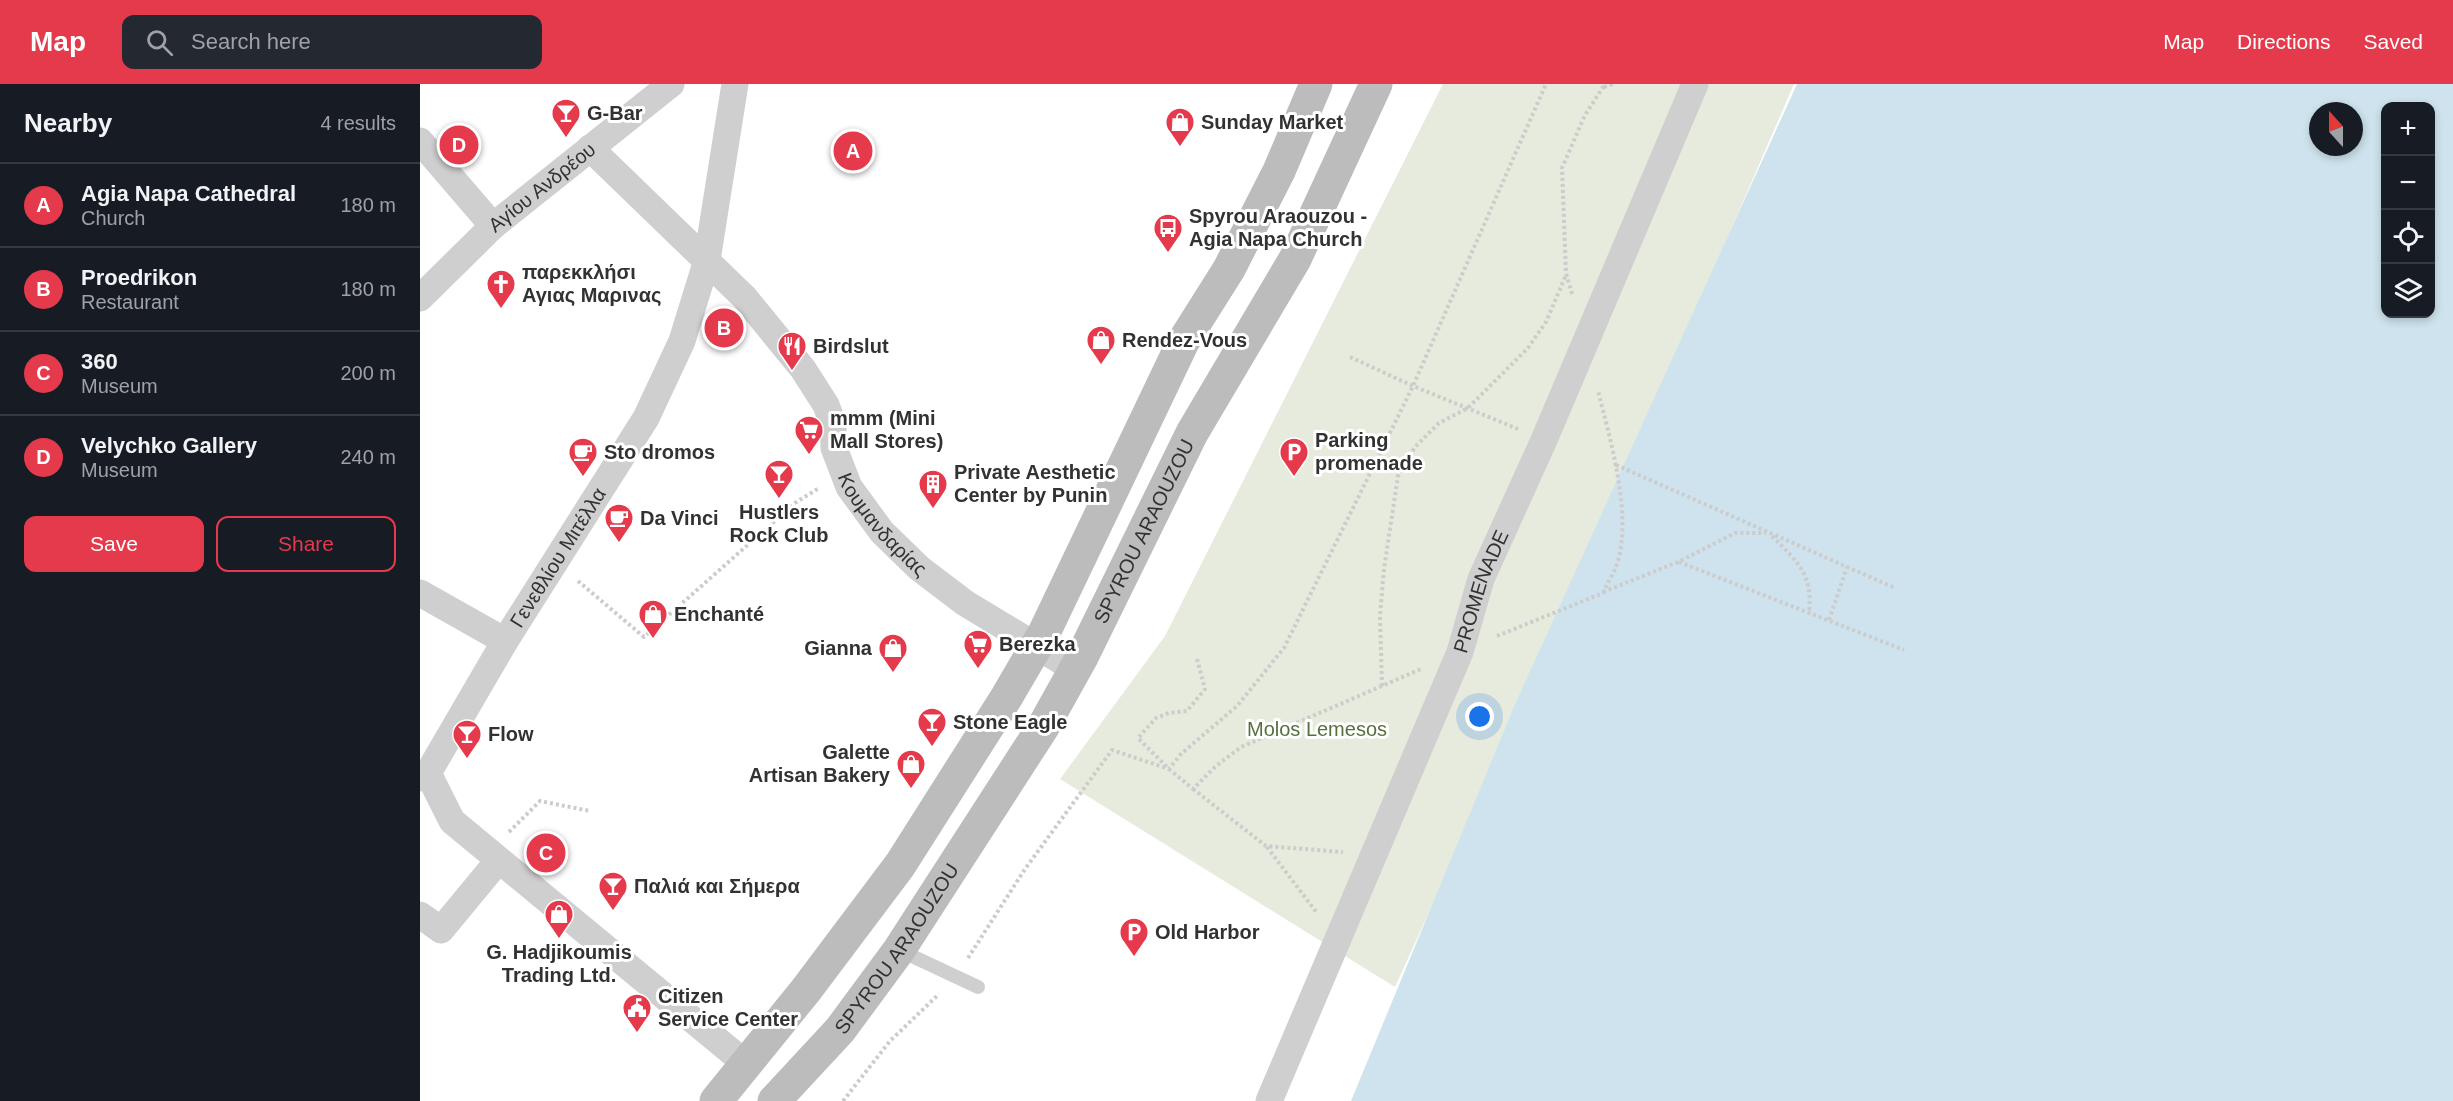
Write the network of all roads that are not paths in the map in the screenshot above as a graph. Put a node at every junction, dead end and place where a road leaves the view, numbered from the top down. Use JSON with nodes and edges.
{"nodes":[{"id":1,"x":671,"y":84,"type":"edge"},
{"id":2,"x":735,"y":84,"type":"edge"},
{"id":3,"x":1316,"y":84,"type":"edge"},
{"id":4,"x":1376,"y":84,"type":"edge"},
{"id":5,"x":1695,"y":84,"type":"edge"},
{"id":6,"x":420,"y":141,"type":"edge"},
{"id":7,"x":590,"y":148,"type":"junction"},
{"id":8,"x":493,"y":226,"type":"junction"},
{"id":9,"x":706,"y":260,"type":"junction"},
{"id":10,"x":420,"y":298,"type":"edge"},
{"id":11,"x":420,"y":593,"type":"edge"},
{"id":12,"x":505,"y":641,"type":"junction"},
{"id":13,"x":1036,"y":646,"type":"junction"},
{"id":14,"x":1076,"y":670,"type":"junction"},
{"id":15,"x":424,"y":775,"type":"edge"},
{"id":16,"x":494,"y":857,"type":"junction"},
{"id":17,"x":420,"y":915,"type":"edge"},
{"id":18,"x":899,"y":950,"type":"junction"},
{"id":19,"x":978,"y":987,"type":"dead end"},
{"id":20,"x":745,"y":1063,"type":"junction"},
{"id":21,"x":716,"y":1101,"type":"edge"},
{"id":22,"x":774,"y":1101,"type":"edge"},
{"id":23,"x":1269,"y":1101,"type":"edge"}],
"edges":[{"from":1,"to":7,"type":"street","name":"Αγίου Ανδρέου"},
{"from":2,"to":9,"type":"street","name":"Γενεθλίου Μιτέλλα"},
{"from":3,"to":13,"type":"main road"},
{"from":4,"to":14,"type":"main road","name":"SPYROU ARAOUZOU"},
{"from":5,"to":23,"type":"street","name":"PROMENADE"},
{"from":6,"to":8,"type":"street"},
{"from":7,"to":8,"type":"street","name":"Αγίου Ανδρέου"},
{"from":7,"to":9,"type":"street","name":"Κουμανδαρίας"},
{"from":8,"to":10,"type":"street","name":"Αγίου Ανδρέου"},
{"from":9,"to":12,"type":"street","name":"Γενεθλίου Μιτέλλα"},
{"from":9,"to":13,"type":"street","name":"Κουμανδαρίας"},
{"from":11,"to":12,"type":"street"},
{"from":12,"to":15,"type":"street","name":"Γενεθλίου Μιτέλλα"},
{"from":13,"to":14,"type":"street","name":"Κουμανδαρίας"},
{"from":13,"to":20,"type":"main road"},
{"from":14,"to":18,"type":"main road","name":"SPYROU ARAOUZOU"},
{"from":15,"to":16,"type":"street"},
{"from":16,"to":17,"type":"street"},
{"from":16,"to":20,"type":"street"},
{"from":18,"to":19,"type":"lane"},
{"from":18,"to":22,"type":"main road","name":"SPYROU ARAOUZOU"},
{"from":20,"to":21,"type":"main road"}]}
